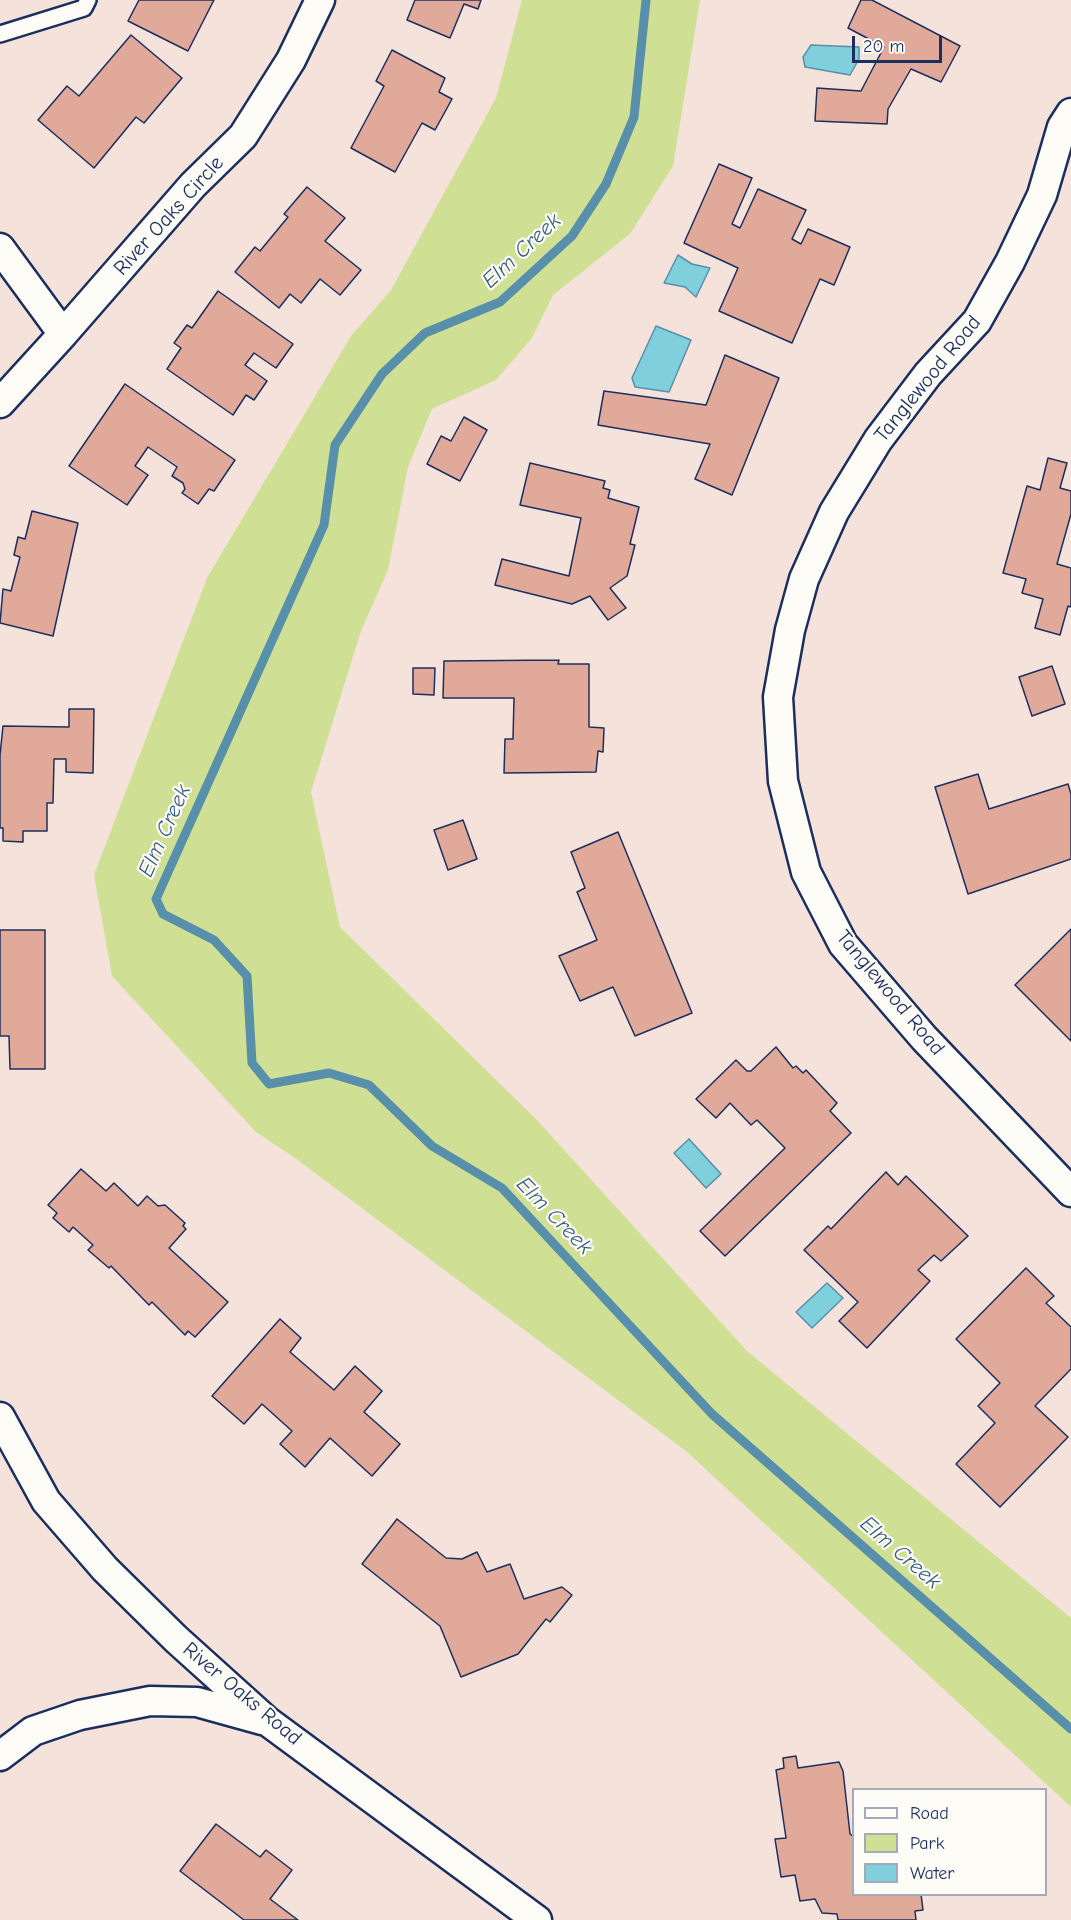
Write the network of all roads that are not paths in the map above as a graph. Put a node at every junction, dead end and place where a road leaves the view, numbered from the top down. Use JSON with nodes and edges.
{"nodes":[{"id":1,"x":88,"y":0,"type":"edge"},
{"id":2,"x":320,"y":0,"type":"edge"},
{"id":3,"x":0,"y":34,"type":"edge"},
{"id":4,"x":1071,"y":113,"type":"edge"},
{"id":5,"x":0,"y":248,"type":"edge"},
{"id":6,"x":63,"y":334,"type":"junction"},
{"id":7,"x":0,"y":403,"type":"edge"},
{"id":8,"x":1071,"y":1192,"type":"edge"},
{"id":9,"x":0,"y":1417,"type":"edge"},
{"id":10,"x":267,"y":1721,"type":"junction"},
{"id":11,"x":0,"y":1756,"type":"edge"},
{"id":12,"x":537,"y":1920,"type":"edge"}],
"edges":[{"from":1,"to":3,"type":"lane"},
{"from":2,"to":6,"type":"street","name":"River Oaks Circle"},
{"from":4,"to":8,"type":"street","name":"Tanglewood Road"},
{"from":5,"to":6,"type":"street"},
{"from":6,"to":7,"type":"street"},
{"from":9,"to":10,"type":"street","name":"River Oaks Road"},
{"from":10,"to":11,"type":"street"},
{"from":10,"to":12,"type":"street","name":"River Oaks Road"}]}
